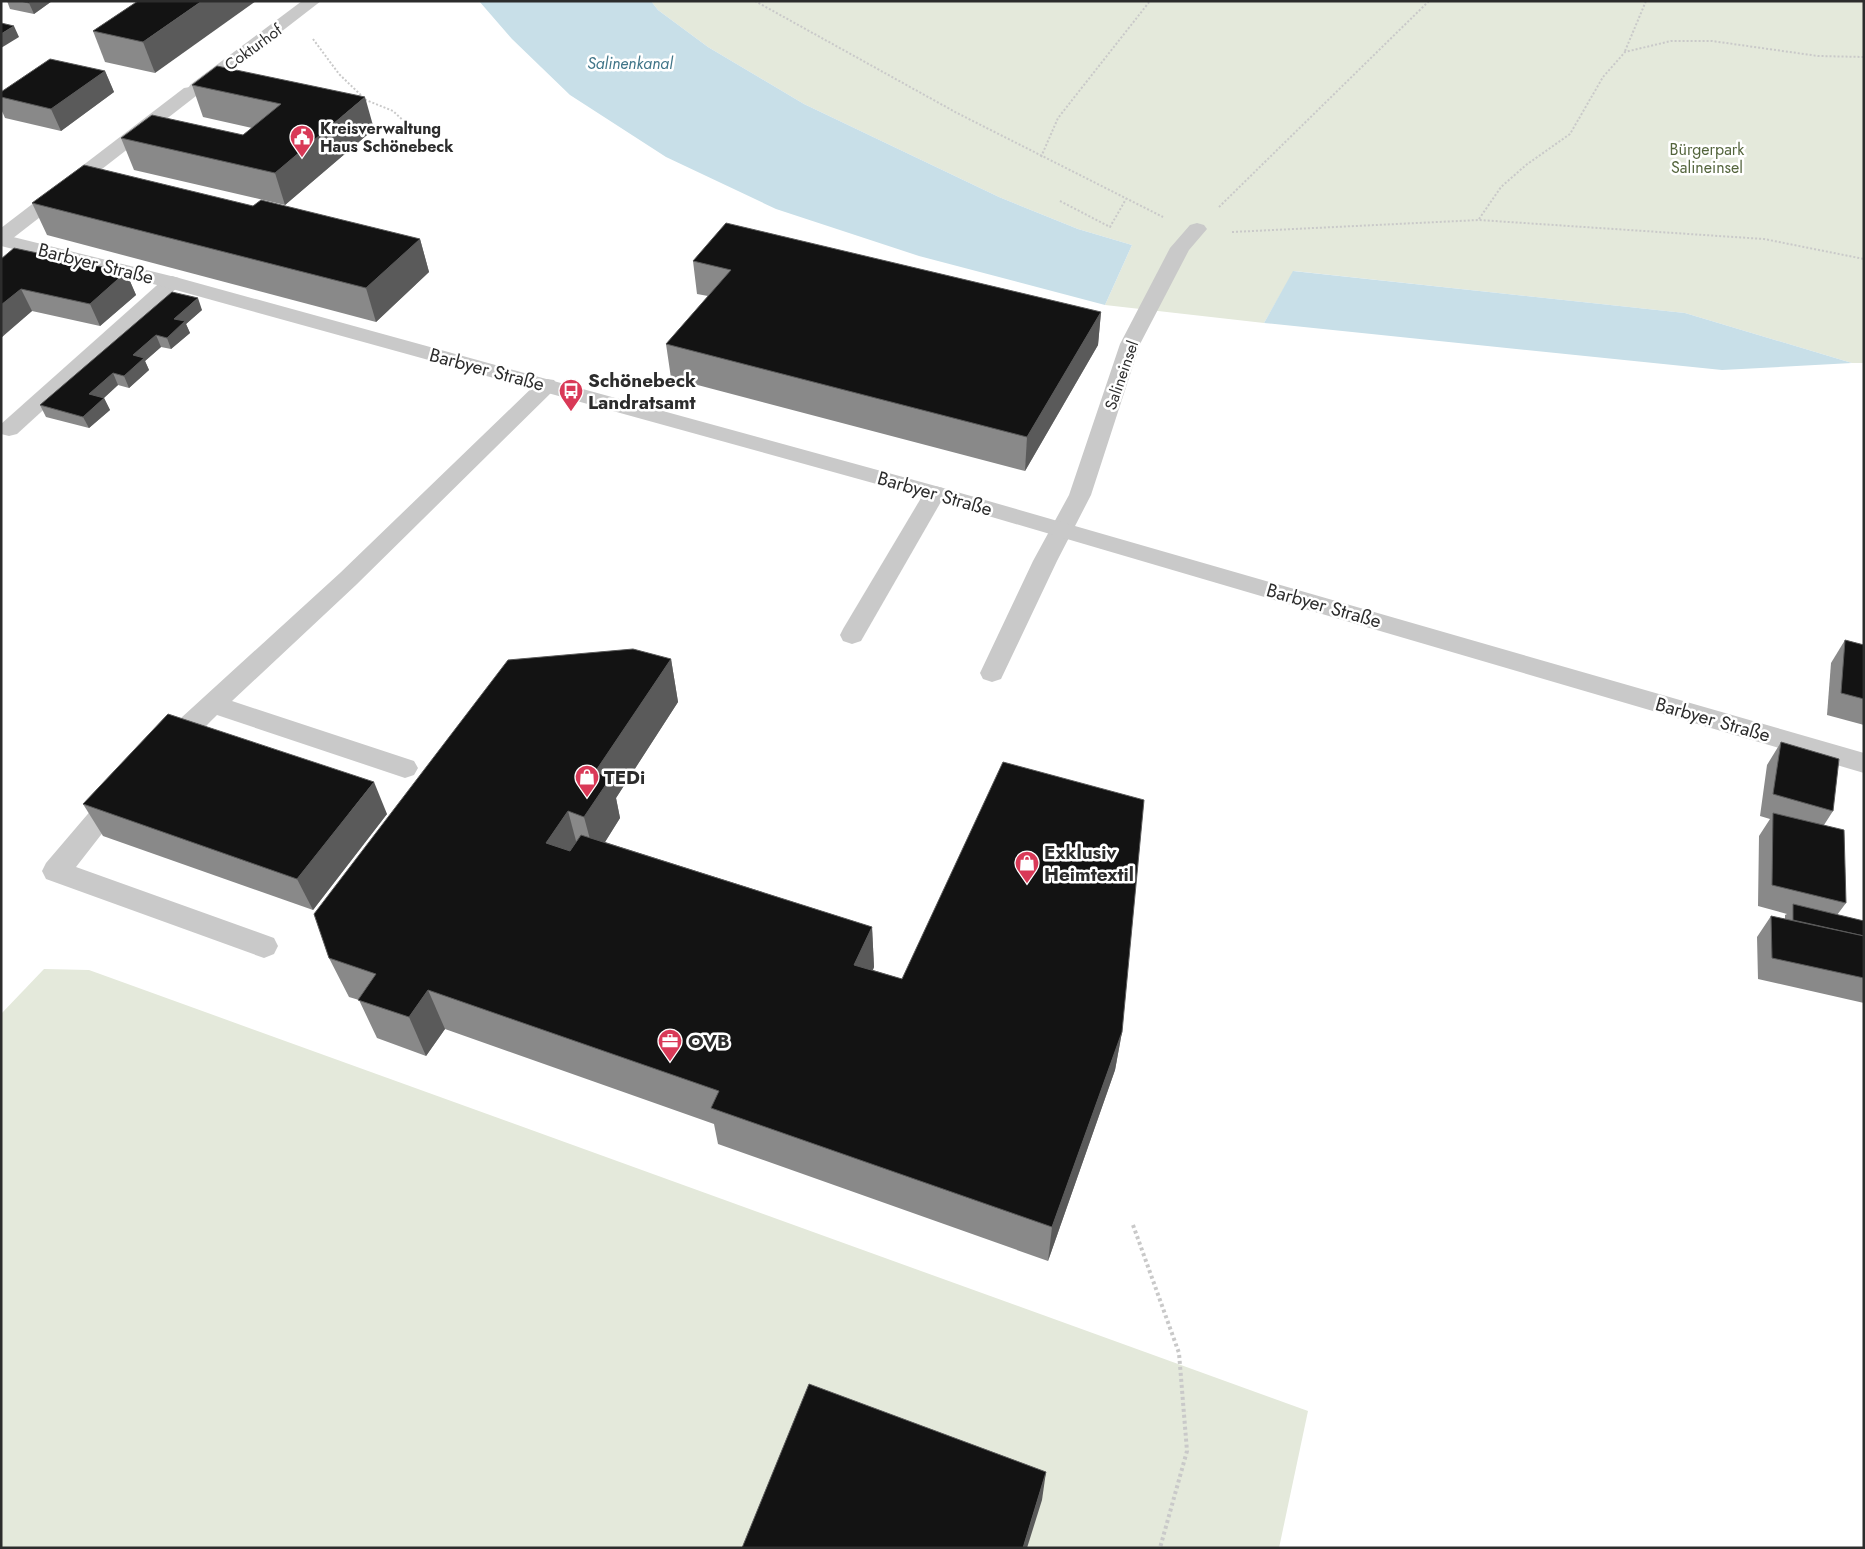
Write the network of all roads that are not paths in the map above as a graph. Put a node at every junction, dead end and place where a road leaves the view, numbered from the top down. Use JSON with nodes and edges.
{"nodes":[{"id":1,"x":313,"y":1,"type":"edge"},
{"id":2,"x":190,"y":92,"type":"joint"},
{"id":3,"x":1198,"y":229,"type":"road end"},
{"id":4,"x":1,"y":239,"type":"edge"},
{"id":5,"x":172,"y":282,"type":"junction"},
{"id":6,"x":547,"y":385,"type":"junction"},
{"id":7,"x":9,"y":429,"type":"dead end"},
{"id":8,"x":935,"y":493,"type":"junction"},
{"id":9,"x":1061,"y":529,"type":"junction"},
{"id":10,"x":852,"y":635,"type":"dead end"},
{"id":11,"x":992,"y":673,"type":"dead end"},
{"id":12,"x":212,"y":704,"type":"junction"},
{"id":13,"x":151,"y":760,"type":"edge"},
{"id":14,"x":1864,"y":763,"type":"edge"},
{"id":15,"x":405,"y":768,"type":"dead end"},
{"id":16,"x":131,"y":780,"type":"edge"},
{"id":17,"x":264,"y":946,"type":"dead end"}],
"edges":[{"from":1,"to":2,"type":"lane","name":"Cokturhof"},
{"from":2,"to":4,"type":"street","name":"Cokturhof"},
{"from":3,"to":9,"type":"lane","name":"Salineinsel"},
{"from":4,"to":5,"type":"street","name":"Barbyer Straße"},
{"from":5,"to":6,"type":"street","name":"Barbyer Straße"},
{"from":5,"to":7,"type":"lane"},
{"from":6,"to":8,"type":"street","name":"Barbyer Straße"},
{"from":6,"to":12,"type":"lane"},
{"from":8,"to":9,"type":"street","name":"Barbyer Straße"},
{"from":8,"to":10,"type":"lane"},
{"from":9,"to":11,"type":"lane"},
{"from":9,"to":14,"type":"street","name":"Barbyer Straße"},
{"from":12,"to":13,"type":"lane"},
{"from":12,"to":15,"type":"lane"},
{"from":16,"to":17,"type":"lane"}]}
